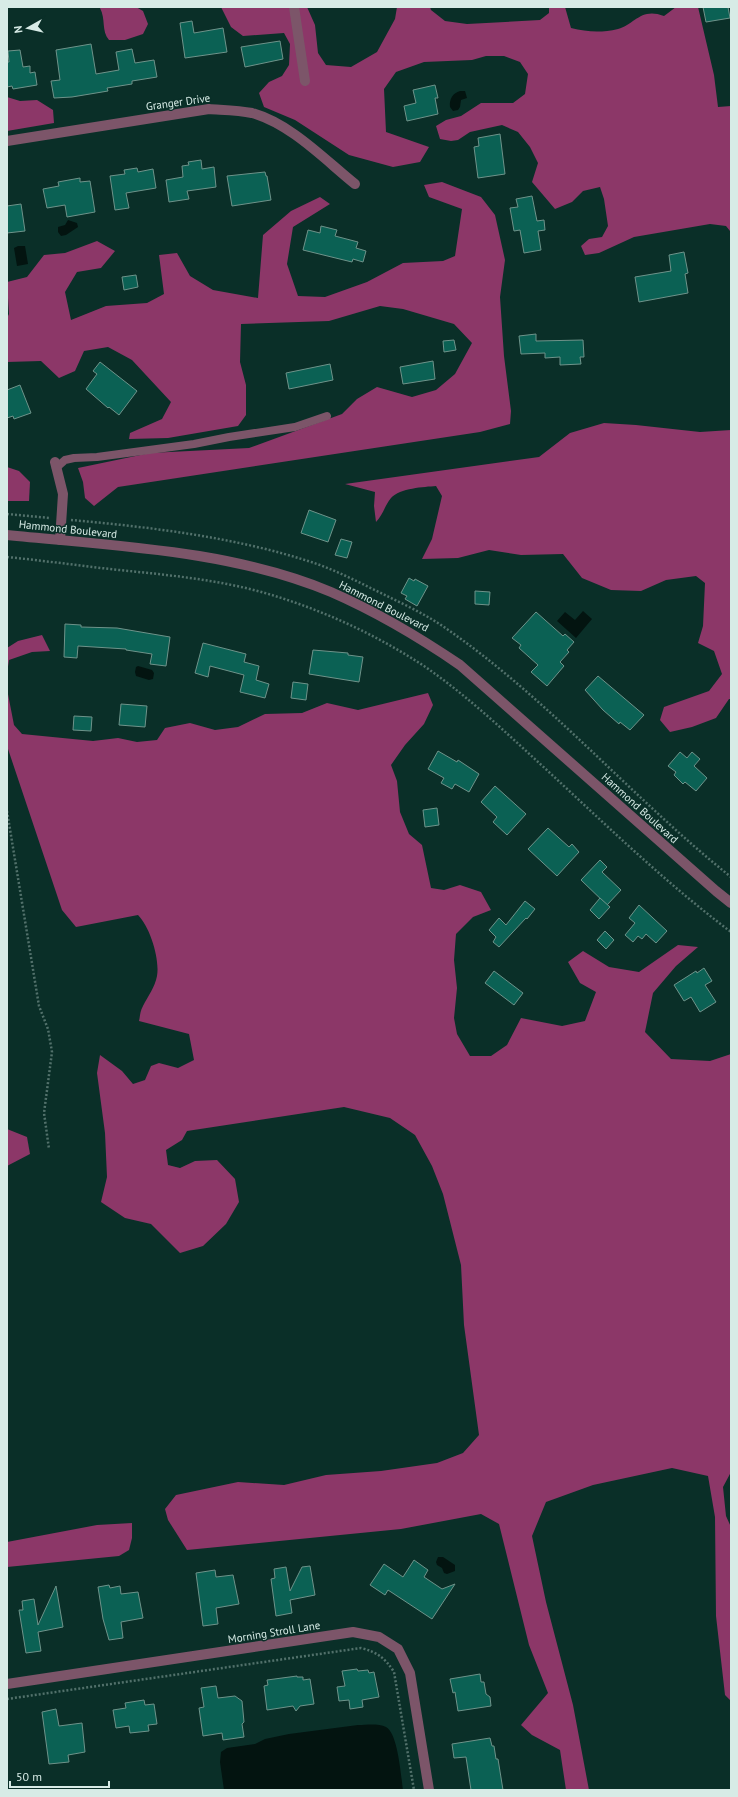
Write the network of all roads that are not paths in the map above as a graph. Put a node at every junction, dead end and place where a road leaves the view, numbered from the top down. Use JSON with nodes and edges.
{"nodes":[{"id":1,"x":294,"y":7,"type":"edge"},
{"id":2,"x":305,"y":81,"type":"dead end"},
{"id":3,"x":7,"y":141,"type":"edge"},
{"id":4,"x":355,"y":184,"type":"dead end"},
{"id":5,"x":327,"y":416,"type":"dead end"},
{"id":6,"x":56,"y":465,"type":"joint"},
{"id":7,"x":7,"y":535,"type":"edge"},
{"id":8,"x":60,"y":540,"type":"junction"},
{"id":9,"x":731,"y":903,"type":"edge"},
{"id":10,"x":7,"y":1684,"type":"edge"},
{"id":11,"x":429,"y":1790,"type":"edge"}],
"edges":[{"from":1,"to":2,"type":"street"},
{"from":3,"to":4,"type":"street","name":"Granger Drive"},
{"from":5,"to":6,"type":"lane"},
{"from":6,"to":8,"type":"street"},
{"from":7,"to":8,"type":"street","name":"Hammond Boulevard"},
{"from":8,"to":9,"type":"street","name":"Hammond Boulevard"},
{"from":10,"to":11,"type":"street","name":"Morning Stroll Lane"}]}
